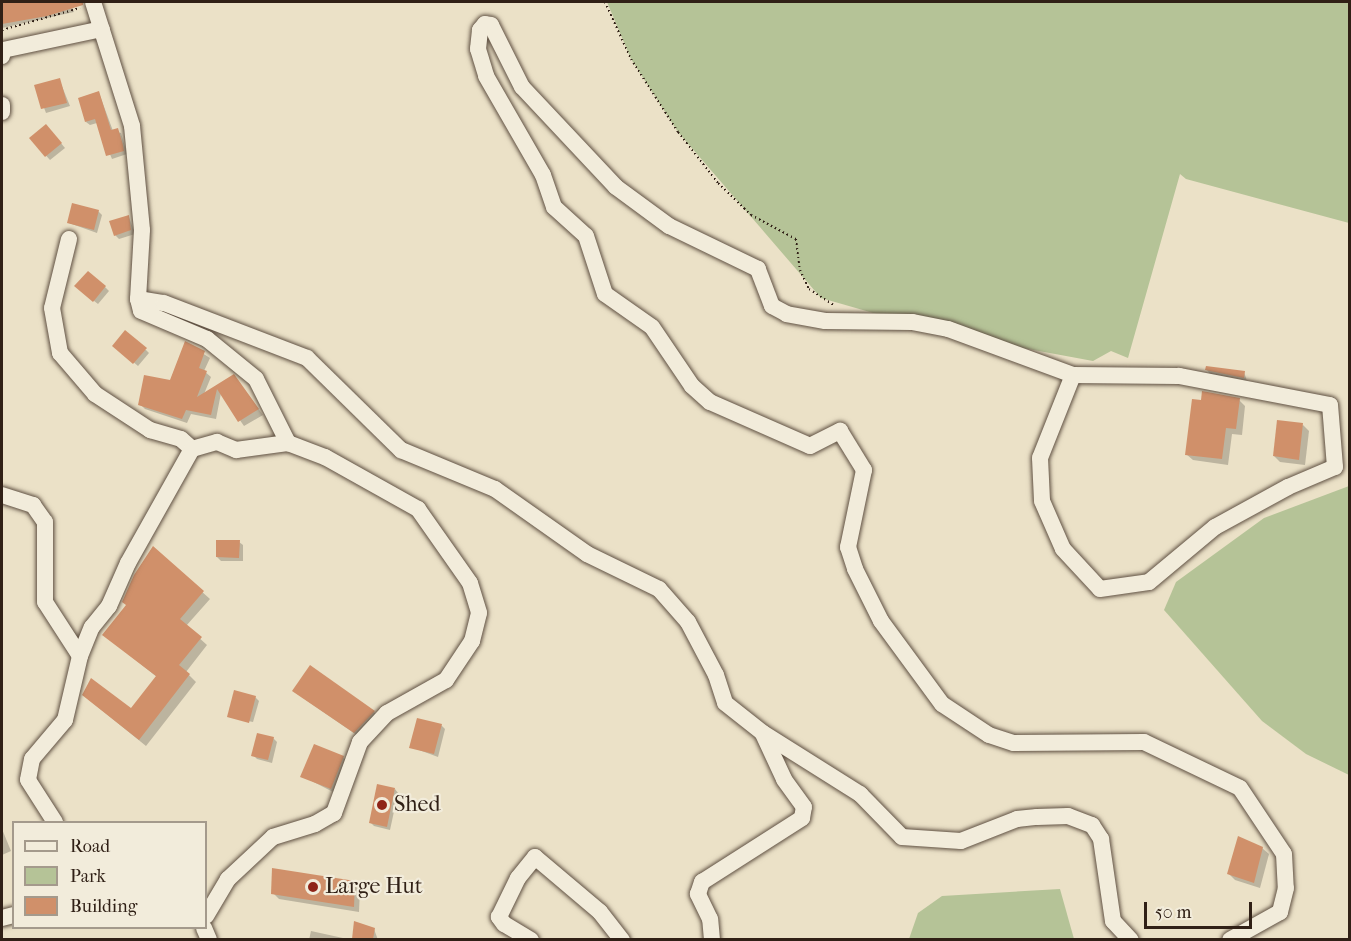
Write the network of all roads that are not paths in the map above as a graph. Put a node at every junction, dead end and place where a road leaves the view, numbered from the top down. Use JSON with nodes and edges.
{"nodes":[{"id":1,"x":94,"y":3,"type":"edge"},
{"id":2,"x":102,"y":29,"type":"junction"},
{"id":3,"x":2,"y":56,"type":"edge"},
{"id":4,"x":69,"y":239,"type":"dead end"},
{"id":5,"x":138,"y":299,"type":"junction"},
{"id":6,"x":1073,"y":375,"type":"junction"},
{"id":7,"x":288,"y":443,"type":"junction"},
{"id":8,"x":192,"y":449,"type":"junction"},
{"id":9,"x":2,"y":495,"type":"edge"},
{"id":10,"x":81,"y":656,"type":"junction"},
{"id":11,"x":763,"y":733,"type":"junction"},
{"id":12,"x":54,"y":821,"type":"edge"},
{"id":13,"x":207,"y":914,"type":"edge"},
{"id":14,"x":531,"y":939,"type":"edge"},
{"id":15,"x":622,"y":939,"type":"edge"},
{"id":16,"x":712,"y":939,"type":"edge"},
{"id":17,"x":1131,"y":939,"type":"edge"},
{"id":18,"x":1230,"y":939,"type":"edge"}],
"edges":[{"from":1,"to":2,"type":"street"},
{"from":2,"to":3,"type":"street"},
{"from":2,"to":5,"type":"street"},
{"from":4,"to":8,"type":"street"},
{"from":5,"to":7,"type":"street"},
{"from":5,"to":11,"type":"street"},
{"from":6,"to":6,"type":"street"},
{"from":6,"to":18,"type":"street"},
{"from":7,"to":8,"type":"street"},
{"from":7,"to":13,"type":"street"},
{"from":8,"to":10,"type":"street"},
{"from":9,"to":10,"type":"street"},
{"from":10,"to":12,"type":"street"},
{"from":11,"to":16,"type":"street"},
{"from":11,"to":17,"type":"street"},
{"from":14,"to":15,"type":"street"}]}
